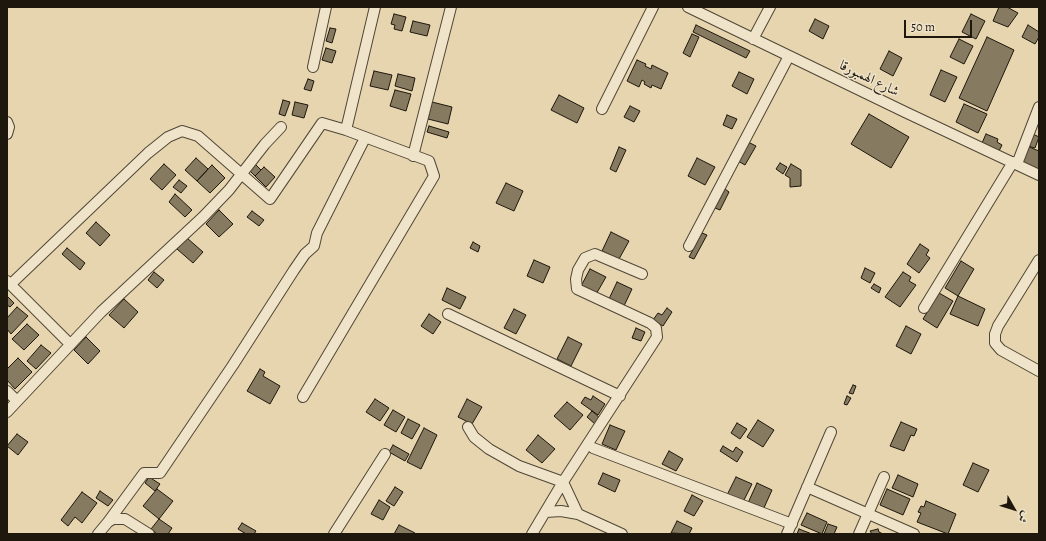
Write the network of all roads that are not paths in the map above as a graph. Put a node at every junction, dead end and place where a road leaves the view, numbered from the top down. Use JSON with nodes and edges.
{"nodes":[{"id":1,"x":326,"y":7,"type":"edge"},
{"id":2,"x":375,"y":7,"type":"edge"},
{"id":3,"x":451,"y":7,"type":"edge"},
{"id":4,"x":653,"y":7,"type":"edge"},
{"id":5,"x":688,"y":7,"type":"edge"},
{"id":6,"x":770,"y":7,"type":"edge"},
{"id":7,"x":753,"y":39,"type":"junction"},
{"id":8,"x":789,"y":56,"type":"junction"},
{"id":9,"x":313,"y":67,"type":"dead end"},
{"id":10,"x":1039,"y":107,"type":"edge"},
{"id":11,"x":602,"y":109,"type":"dead end"},
{"id":12,"x":7,"y":122,"type":"edge"},
{"id":13,"x":282,"y":127,"type":"dead end"},
{"id":14,"x":346,"y":130,"type":"junction"},
{"id":15,"x":7,"y":134,"type":"edge"},
{"id":16,"x":365,"y":138,"type":"junction"},
{"id":17,"x":413,"y":156,"type":"junction"},
{"id":18,"x":1015,"y":163,"type":"junction"},
{"id":19,"x":1039,"y":174,"type":"edge"},
{"id":20,"x":242,"y":175,"type":"junction"},
{"id":21,"x":689,"y":246,"type":"dead end"},
{"id":22,"x":1039,"y":260,"type":"edge"},
{"id":23,"x":642,"y":274,"type":"dead end"},
{"id":24,"x":9,"y":283,"type":"edge"},
{"id":25,"x":924,"y":308,"type":"dead end"},
{"id":26,"x":448,"y":314,"type":"dead end"},
{"id":27,"x":70,"y":344,"type":"junction"},
{"id":28,"x":1039,"y":371,"type":"edge"},
{"id":29,"x":7,"y":391,"type":"edge"},
{"id":30,"x":620,"y":396,"type":"junction"},
{"id":31,"x":303,"y":397,"type":"dead end"},
{"id":32,"x":17,"y":401,"type":"junction"},
{"id":33,"x":7,"y":412,"type":"edge"},
{"id":34,"x":468,"y":427,"type":"dead end"},
{"id":35,"x":831,"y":432,"type":"dead end"},
{"id":36,"x":593,"y":448,"type":"dead end"},
{"id":37,"x":385,"y":454,"type":"dead end"},
{"id":38,"x":884,"y":477,"type":"dead end"},
{"id":39,"x":563,"y":482,"type":"junction"},
{"id":40,"x":807,"y":487,"type":"junction"},
{"id":41,"x":546,"y":512,"type":"junction"},
{"id":42,"x":578,"y":514,"type":"junction"},
{"id":43,"x":867,"y":515,"type":"junction"},
{"id":44,"x":108,"y":522,"type":"junction"},
{"id":45,"x":792,"y":524,"type":"junction"},
{"id":46,"x":98,"y":534,"type":"edge"},
{"id":47,"x":150,"y":534,"type":"edge"},
{"id":48,"x":334,"y":534,"type":"edge"},
{"id":49,"x":532,"y":534,"type":"edge"},
{"id":50,"x":622,"y":534,"type":"edge"},
{"id":51,"x":787,"y":534,"type":"edge"},
{"id":52,"x":859,"y":534,"type":"edge"},
{"id":53,"x":914,"y":534,"type":"edge"}],
"edges":[{"from":1,"to":9,"type":"street"},
{"from":2,"to":14,"type":"street"},
{"from":3,"to":17,"type":"street"},
{"from":4,"to":11,"type":"street"},
{"from":5,"to":7,"type":"street","name":"شارع الهمبورقا"},
{"from":6,"to":7,"type":"street"},
{"from":7,"to":8,"type":"street","name":"شارع الهمبورقا"},
{"from":8,"to":18,"type":"street","name":"شارع الهمبورقا"},
{"from":8,"to":21,"type":"street"},
{"from":10,"to":18,"type":"street"},
{"from":12,"to":15,"type":"street"},
{"from":13,"to":20,"type":"street"},
{"from":14,"to":16,"type":"street"},
{"from":14,"to":20,"type":"street"},
{"from":16,"to":17,"type":"street"},
{"from":16,"to":44,"type":"street"},
{"from":17,"to":31,"type":"street"},
{"from":18,"to":19,"type":"street","name":"شارع الهمبورقا"},
{"from":18,"to":25,"type":"street"},
{"from":20,"to":24,"type":"street"},
{"from":20,"to":27,"type":"street"},
{"from":22,"to":28,"type":"street"},
{"from":23,"to":30,"type":"street"},
{"from":24,"to":27,"type":"street"},
{"from":26,"to":30,"type":"street"},
{"from":27,"to":32,"type":"street"},
{"from":29,"to":32,"type":"street"},
{"from":30,"to":39,"type":"street"},
{"from":32,"to":33,"type":"street"},
{"from":34,"to":39,"type":"street"},
{"from":35,"to":40,"type":"street"},
{"from":36,"to":45,"type":"street"},
{"from":37,"to":48,"type":"street"},
{"from":38,"to":43,"type":"street"},
{"from":39,"to":41,"type":"street"},
{"from":39,"to":42,"type":"street"},
{"from":40,"to":43,"type":"street"},
{"from":40,"to":45,"type":"street"},
{"from":41,"to":42,"type":"street"},
{"from":41,"to":49,"type":"street"},
{"from":42,"to":50,"type":"street"},
{"from":43,"to":52,"type":"street"},
{"from":43,"to":53,"type":"street"},
{"from":44,"to":46,"type":"street"},
{"from":44,"to":47,"type":"street"},
{"from":45,"to":51,"type":"street"}]}
